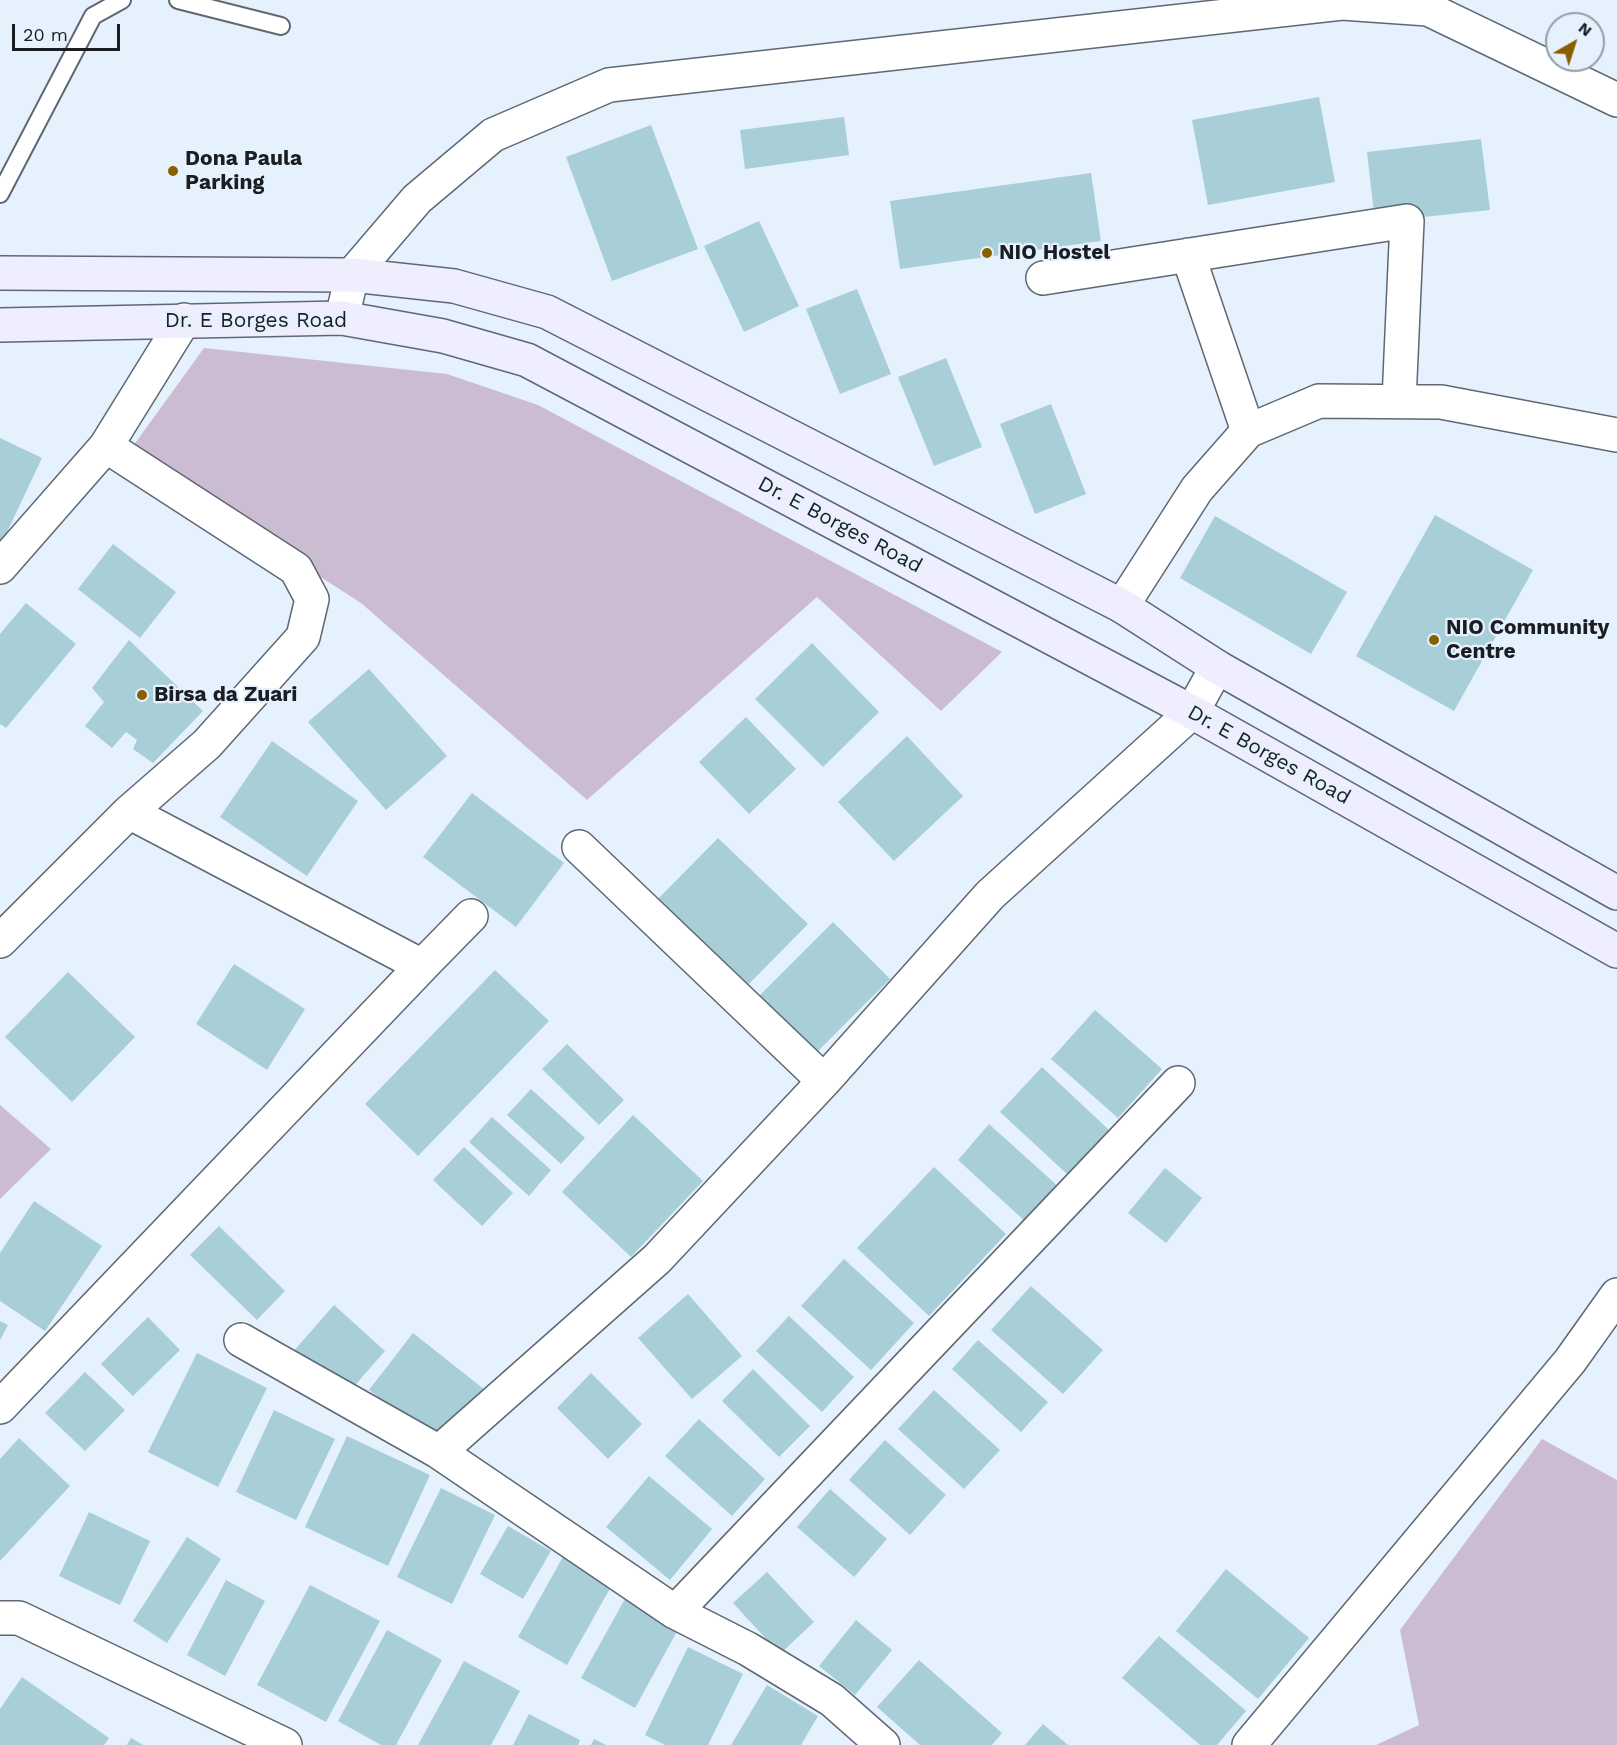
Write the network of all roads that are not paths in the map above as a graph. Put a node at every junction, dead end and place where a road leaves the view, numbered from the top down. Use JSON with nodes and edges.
{"nodes":[{"id":1,"x":122,"y":0,"type":"edge"},
{"id":2,"x":178,"y":0,"type":"edge"},
{"id":3,"x":281,"y":26,"type":"dead end"},
{"id":4,"x":1617,"y":100,"type":"edge"},
{"id":5,"x":0,"y":194,"type":"edge"},
{"id":6,"x":1188,"y":255,"type":"junction"},
{"id":7,"x":0,"y":273,"type":"edge"},
{"id":8,"x":352,"y":275,"type":"junction"},
{"id":9,"x":1043,"y":278,"type":"dead end"},
{"id":10,"x":342,"y":318,"type":"junction"},
{"id":11,"x":184,"y":320,"type":"junction"},
{"id":12,"x":0,"y":326,"type":"edge"},
{"id":13,"x":1398,"y":401,"type":"junction"},
{"id":14,"x":1248,"y":431,"type":"junction"},
{"id":15,"x":1617,"y":435,"type":"edge"},
{"id":16,"x":106,"y":446,"type":"junction"},
{"id":17,"x":0,"y":567,"type":"edge"},
{"id":18,"x":1122,"y":606,"type":"junction"},
{"id":19,"x":1217,"y":667,"type":"junction"},
{"id":20,"x":1192,"y":712,"type":"junction"},
{"id":21,"x":129,"y":812,"type":"junction"},
{"id":22,"x":579,"y":847,"type":"dead end"},
{"id":23,"x":1617,"y":893,"type":"edge"},
{"id":24,"x":471,"y":916,"type":"dead end"},
{"id":25,"x":0,"y":941,"type":"edge"},
{"id":26,"x":1617,"y":951,"type":"edge"},
{"id":27,"x":422,"y":966,"type":"junction"},
{"id":28,"x":824,"y":1081,"type":"junction"},
{"id":29,"x":1178,"y":1083,"type":"dead end"},
{"id":30,"x":1617,"y":1295,"type":"edge"},
{"id":31,"x":241,"y":1340,"type":"dead end"},
{"id":32,"x":0,"y":1407,"type":"edge"},
{"id":33,"x":439,"y":1452,"type":"junction"},
{"id":34,"x":675,"y":1612,"type":"junction"},
{"id":35,"x":0,"y":1618,"type":"edge"},
{"id":36,"x":285,"y":1745,"type":"edge"},
{"id":37,"x":883,"y":1745,"type":"edge"},
{"id":38,"x":1249,"y":1745,"type":"edge"}],
"edges":[{"from":1,"to":5,"type":"lane"},
{"from":2,"to":3,"type":"lane"},
{"from":4,"to":8,"type":"street"},
{"from":6,"to":9,"type":"street"},
{"from":6,"to":13,"type":"street"},
{"from":6,"to":14,"type":"street"},
{"from":7,"to":8,"type":"main road"},
{"from":8,"to":10,"type":"street"},
{"from":8,"to":18,"type":"main road"},
{"from":10,"to":11,"type":"main road","name":"Dr. E Borges Road"},
{"from":10,"to":20,"type":"main road","name":"Dr. E Borges Road"},
{"from":11,"to":12,"type":"main road","name":"Dr. E Borges Road"},
{"from":11,"to":16,"type":"street"},
{"from":13,"to":14,"type":"street"},
{"from":13,"to":15,"type":"street"},
{"from":14,"to":18,"type":"street"},
{"from":16,"to":17,"type":"street"},
{"from":16,"to":21,"type":"street"},
{"from":18,"to":19,"type":"main road"},
{"from":19,"to":20,"type":"street"},
{"from":19,"to":23,"type":"main road"},
{"from":20,"to":26,"type":"main road","name":"Dr. E Borges Road"},
{"from":20,"to":28,"type":"street"},
{"from":21,"to":25,"type":"street"},
{"from":21,"to":27,"type":"street"},
{"from":22,"to":28,"type":"street"},
{"from":24,"to":27,"type":"street"},
{"from":27,"to":32,"type":"street"},
{"from":28,"to":33,"type":"street"},
{"from":29,"to":34,"type":"street"},
{"from":30,"to":38,"type":"street"},
{"from":31,"to":33,"type":"street"},
{"from":33,"to":34,"type":"street"},
{"from":34,"to":37,"type":"street"},
{"from":35,"to":36,"type":"street"}]}
